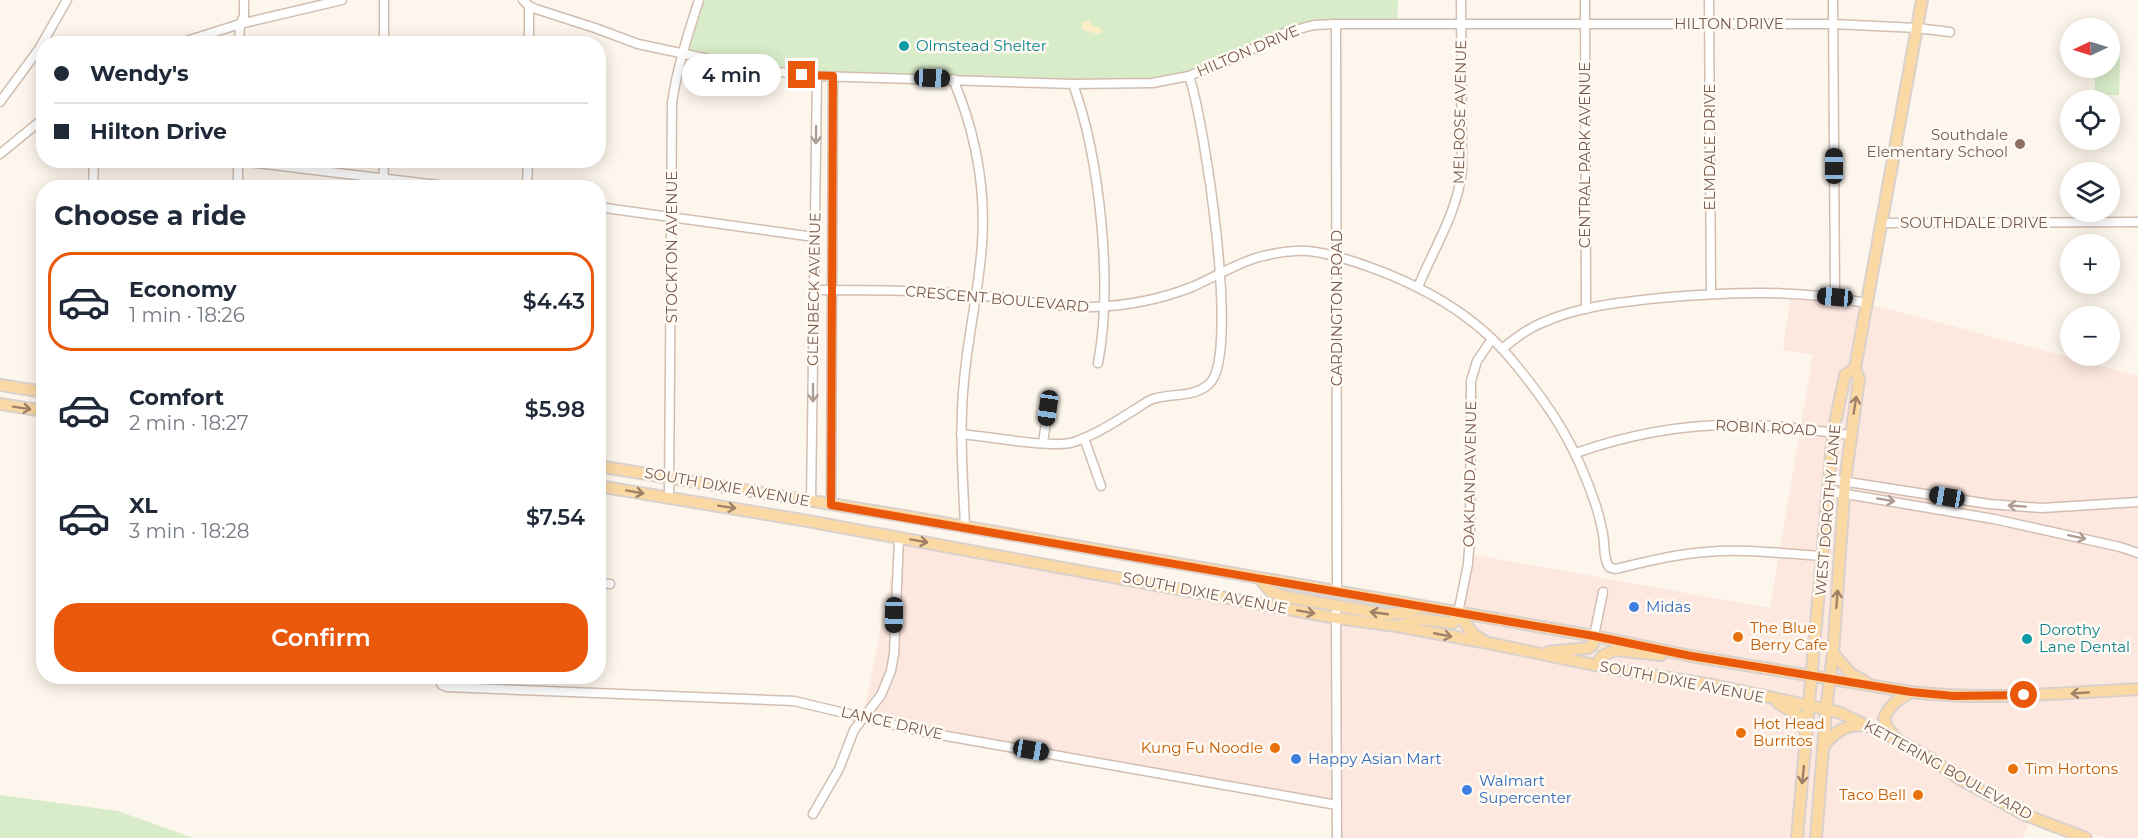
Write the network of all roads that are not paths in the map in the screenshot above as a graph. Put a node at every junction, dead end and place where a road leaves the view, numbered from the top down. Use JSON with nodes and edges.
{"nodes":[{"id":1,"x":67,"y":0,"type":"edge"},
{"id":2,"x":244,"y":0,"type":"edge"},
{"id":3,"x":342,"y":0,"type":"edge"},
{"id":4,"x":384,"y":0,"type":"edge"},
{"id":5,"x":699,"y":0,"type":"edge"},
{"id":6,"x":1461,"y":0,"type":"edge"},
{"id":7,"x":1585,"y":0,"type":"edge"},
{"id":8,"x":1709,"y":0,"type":"edge"},
{"id":9,"x":1833,"y":0,"type":"edge"},
{"id":10,"x":1922,"y":0,"type":"edge"},
{"id":11,"x":526,"y":3,"type":"edge"},
{"id":12,"x":1585,"y":23,"type":"junction"},
{"id":13,"x":1709,"y":23,"type":"junction"},
{"id":14,"x":240,"y":24,"type":"junction"},
{"id":15,"x":1336,"y":24,"type":"junction"},
{"id":16,"x":1461,"y":24,"type":"junction"},
{"id":17,"x":1833,"y":24,"type":"junction"},
{"id":18,"x":1917,"y":28,"type":"junction"},
{"id":19,"x":1950,"y":32,"type":"dead end"},
{"id":20,"x":46,"y":36,"type":"edge"},
{"id":21,"x":202,"y":36,"type":"edge"},
{"id":22,"x":239,"y":36,"type":"edge"},
{"id":23,"x":384,"y":36,"type":"edge"},
{"id":24,"x":528,"y":36,"type":"edge"},
{"id":25,"x":36,"y":53,"type":"edge"},
{"id":26,"x":682,"y":54,"type":"junction"},
{"id":27,"x":817,"y":76,"type":"junction"},
{"id":28,"x":833,"y":76,"type":"junction"},
{"id":29,"x":1189,"y":76,"type":"junction"},
{"id":30,"x":953,"y":79,"type":"junction"},
{"id":31,"x":1073,"y":84,"type":"junction"},
{"id":32,"x":4,"y":91,"type":"edge"},
{"id":33,"x":0,"y":102,"type":"edge"},
{"id":34,"x":36,"y":125,"type":"edge"},
{"id":35,"x":0,"y":154,"type":"edge"},
{"id":36,"x":284,"y":168,"type":"edge"},
{"id":37,"x":363,"y":180,"type":"edge"},
{"id":38,"x":606,"y":208,"type":"edge"},
{"id":39,"x":672,"y":217,"type":"junction"},
{"id":40,"x":2138,"y":222,"type":"edge"},
{"id":41,"x":1881,"y":223,"type":"junction"},
{"id":42,"x":814,"y":237,"type":"junction"},
{"id":43,"x":1336,"y":256,"type":"junction"},
{"id":44,"x":1220,"y":273,"type":"junction"},
{"id":45,"x":1418,"y":287,"type":"junction"},
{"id":46,"x":814,"y":290,"type":"junction"},
{"id":47,"x":833,"y":290,"type":"junction"},
{"id":48,"x":1711,"y":293,"type":"junction"},
{"id":49,"x":976,"y":295,"type":"junction"},
{"id":50,"x":1835,"y":297,"type":"junction"},
{"id":51,"x":1866,"y":303,"type":"junction"},
{"id":52,"x":1103,"y":306,"type":"junction"},
{"id":53,"x":1586,"y":309,"type":"junction"},
{"id":54,"x":1492,"y":339,"type":"junction"},
{"id":55,"x":1503,"y":350,"type":"junction"},
{"id":56,"x":1098,"y":363,"type":"dead end"},
{"id":57,"x":1855,"y":368,"type":"junction"},
{"id":58,"x":0,"y":384,"type":"edge"},
{"id":59,"x":36,"y":391,"type":"edge"},
{"id":60,"x":0,"y":404,"type":"edge"},
{"id":61,"x":1048,"y":408,"type":"dead end"},
{"id":62,"x":36,"y":410,"type":"edge"},
{"id":63,"x":1833,"y":433,"type":"junction"},
{"id":64,"x":961,"y":434,"type":"junction"},
{"id":65,"x":1851,"y":435,"type":"junction"},
{"id":66,"x":1084,"y":438,"type":"junction"},
{"id":67,"x":1043,"y":443,"type":"junction"},
{"id":68,"x":1576,"y":453,"type":"junction"},
{"id":69,"x":606,"y":467,"type":"edge"},
{"id":70,"x":669,"y":477,"type":"junction"},
{"id":71,"x":1829,"y":479,"type":"junction"},
{"id":72,"x":1845,"y":481,"type":"junction"},
{"id":73,"x":1101,"y":486,"type":"dead end"},
{"id":74,"x":606,"y":487,"type":"edge"},
{"id":75,"x":1910,"y":490,"type":"junction"},
{"id":76,"x":1828,"y":491,"type":"junction"},
{"id":77,"x":1845,"y":494,"type":"junction"},
{"id":78,"x":669,"y":498,"type":"junction"},
{"id":79,"x":811,"y":501,"type":"junction"},
{"id":80,"x":2138,"y":502,"type":"edge"},
{"id":81,"x":1907,"y":504,"type":"junction"},
{"id":82,"x":1997,"y":504,"type":"junction"},
{"id":83,"x":831,"y":505,"type":"junction"},
{"id":84,"x":1994,"y":519,"type":"junction"},
{"id":85,"x":965,"y":527,"type":"junction"},
{"id":86,"x":898,"y":538,"type":"junction"},
{"id":87,"x":2136,"y":551,"type":"edge"},
{"id":88,"x":1822,"y":556,"type":"junction"},
{"id":89,"x":1260,"y":579,"type":"junction"},
{"id":90,"x":606,"y":584,"type":"edge"},
{"id":91,"x":610,"y":584,"type":"dead end"},
{"id":92,"x":1337,"y":592,"type":"junction"},
{"id":93,"x":1603,"y":592,"type":"dead end"},
{"id":94,"x":1336,"y":606,"type":"junction"},
{"id":95,"x":1421,"y":607,"type":"junction"},
{"id":96,"x":1458,"y":613,"type":"junction"},
{"id":97,"x":1336,"y":618,"type":"junction"},
{"id":98,"x":1397,"y":626,"type":"junction"},
{"id":99,"x":1594,"y":636,"type":"junction"},
{"id":100,"x":1488,"y":643,"type":"junction"},
{"id":101,"x":1536,"y":653,"type":"junction"},
{"id":102,"x":1833,"y":653,"type":"junction"},
{"id":103,"x":1691,"y":656,"type":"junction"},
{"id":104,"x":1597,"y":665,"type":"junction"},
{"id":105,"x":1812,"y":675,"type":"junction"},
{"id":106,"x":1830,"y":678,"type":"junction"},
{"id":107,"x":441,"y":684,"type":"edge"},
{"id":108,"x":1874,"y":686,"type":"junction"},
{"id":109,"x":2138,"y":689,"type":"edge"},
{"id":110,"x":1911,"y":692,"type":"junction"},
{"id":111,"x":1770,"y":699,"type":"junction"},
{"id":112,"x":1809,"y":707,"type":"junction"},
{"id":113,"x":1826,"y":710,"type":"junction"},
{"id":114,"x":863,"y":718,"type":"junction"},
{"id":115,"x":1867,"y":725,"type":"junction"},
{"id":116,"x":1806,"y":738,"type":"junction"},
{"id":117,"x":1898,"y":740,"type":"junction"},
{"id":118,"x":1823,"y":747,"type":"junction"},
{"id":119,"x":1337,"y":805,"type":"junction"},
{"id":120,"x":813,"y":814,"type":"dead end"},
{"id":121,"x":1337,"y":838,"type":"edge"},
{"id":122,"x":1797,"y":838,"type":"edge"},
{"id":123,"x":1816,"y":838,"type":"edge"},
{"id":124,"x":2086,"y":838,"type":"edge"}],
"edges":[{"from":1,"to":20,"type":"street"},
{"from":2,"to":14,"type":"street"},
{"from":3,"to":14,"type":"street"},
{"from":4,"to":23,"type":"street"},
{"from":5,"to":26,"type":"street","name":"STOCKTON AVENUE"},
{"from":6,"to":16,"type":"street","name":"MELROSE AVENUE"},
{"from":7,"to":12,"type":"street","name":"CENTRAL PARK AVENUE"},
{"from":8,"to":13,"type":"street","name":"ELMDALE DRIVE"},
{"from":9,"to":17,"type":"street"},
{"from":10,"to":18,"type":"main road","name":"WEST DOROTHY LANE"},
{"from":11,"to":24,"type":"street"},
{"from":11,"to":26,"type":"street","name":"HILTON DRIVE"},
{"from":12,"to":13,"type":"street","name":"HILTON DRIVE"},
{"from":12,"to":16,"type":"street","name":"HILTON DRIVE"},
{"from":12,"to":53,"type":"street","name":"CENTRAL PARK AVENUE"},
{"from":13,"to":17,"type":"street","name":"HILTON DRIVE"},
{"from":13,"to":48,"type":"street","name":"ELMDALE DRIVE"},
{"from":14,"to":21,"type":"street"},
{"from":14,"to":22,"type":"street"},
{"from":15,"to":16,"type":"street","name":"HILTON DRIVE"},
{"from":15,"to":29,"type":"street","name":"HILTON DRIVE"},
{"from":15,"to":43,"type":"street","name":"CARDINGTON ROAD"},
{"from":16,"to":45,"type":"street","name":"MELROSE AVENUE"},
{"from":17,"to":18,"type":"street","name":"HILTON DRIVE"},
{"from":17,"to":50,"type":"street"},
{"from":18,"to":19,"type":"street","name":"HILTON DRIVE"},
{"from":18,"to":41,"type":"main road","name":"WEST DOROTHY LANE"},
{"from":25,"to":32,"type":"street"},
{"from":26,"to":27,"type":"street","name":"HILTON DRIVE"},
{"from":26,"to":39,"type":"street","name":"STOCKTON AVENUE"},
{"from":27,"to":28,"type":"street","name":"HILTON DRIVE"},
{"from":27,"to":42,"type":"street","name":"GLENBECK AVENUE","one_way":true},
{"from":28,"to":30,"type":"street","name":"HILTON DRIVE"},
{"from":28,"to":47,"type":"street","name":"GLENBECK AVENUE"},
{"from":29,"to":31,"type":"street","name":"HILTON DRIVE"},
{"from":29,"to":44,"type":"street"},
{"from":30,"to":31,"type":"street","name":"HILTON DRIVE"},
{"from":30,"to":49,"type":"street"},
{"from":31,"to":52,"type":"street"},
{"from":32,"to":33,"type":"street"},
{"from":34,"to":35,"type":"street"},
{"from":36,"to":37,"type":"street"},
{"from":38,"to":39,"type":"street"},
{"from":39,"to":42,"type":"street"},
{"from":39,"to":70,"type":"street","name":"STOCKTON AVENUE"},
{"from":40,"to":41,"type":"street","name":"SOUTHDALE DRIVE"},
{"from":41,"to":51,"type":"main road","name":"WEST DOROTHY LANE"},
{"from":42,"to":46,"type":"street","name":"GLENBECK AVENUE"},
{"from":43,"to":44,"type":"street","name":"CRESCENT BOULEVARD"},
{"from":43,"to":45,"type":"street","name":"CRESCENT BOULEVARD"},
{"from":43,"to":92,"type":"street","name":"CARDINGTON ROAD"},
{"from":44,"to":52,"type":"street","name":"CRESCENT BOULEVARD"},
{"from":44,"to":66,"type":"street"},
{"from":45,"to":54,"type":"street","name":"CRESCENT BOULEVARD"},
{"from":46,"to":47,"type":"street","name":"CRESCENT BOULEVARD"},
{"from":46,"to":79,"type":"street","name":"GLENBECK AVENUE","one_way":true},
{"from":47,"to":49,"type":"street","name":"CRESCENT BOULEVARD"},
{"from":47,"to":83,"type":"street","name":"GLENBECK AVENUE"},
{"from":48,"to":50,"type":"street"},
{"from":48,"to":53,"type":"street"},
{"from":49,"to":52,"type":"street","name":"CRESCENT BOULEVARD"},
{"from":49,"to":64,"type":"street"},
{"from":50,"to":51,"type":"street"},
{"from":51,"to":57,"type":"main road","name":"WEST DOROTHY LANE"},
{"from":52,"to":56,"type":"street"},
{"from":53,"to":55,"type":"street"},
{"from":54,"to":55,"type":"street","name":"CRESCENT BOULEVARD"},
{"from":54,"to":96,"type":"street","name":"OAKLAND AVENUE"},
{"from":55,"to":68,"type":"street","name":"CRESCENT BOULEVARD"},
{"from":57,"to":63,"type":"main road","name":"WEST DOROTHY LANE"},
{"from":65,"to":57,"type":"main road","name":"WEST DOROTHY LANE","one_way":true},
{"from":58,"to":59,"type":"main road"},
{"from":60,"to":62,"type":"main road","one_way":true},
{"from":61,"to":67,"type":"street"},
{"from":63,"to":65,"type":"street","name":"ROBIN ROAD"},
{"from":63,"to":68,"type":"street","name":"ROBIN ROAD"},
{"from":63,"to":71,"type":"main road","name":"WEST DOROTHY LANE"},
{"from":64,"to":67,"type":"street"},
{"from":64,"to":85,"type":"street"},
{"from":65,"to":72,"type":"main road","name":"WEST DOROTHY LANE"},
{"from":66,"to":67,"type":"street"},
{"from":66,"to":73,"type":"street"},
{"from":68,"to":88,"type":"street","name":"CRESCENT BOULEVARD"},
{"from":69,"to":70,"type":"main road","name":"SOUTH DIXIE AVENUE"},
{"from":70,"to":78,"type":"street","name":"STOCKTON AVENUE"},
{"from":70,"to":79,"type":"main road","name":"SOUTH DIXIE AVENUE"},
{"from":71,"to":72,"type":"street"},
{"from":71,"to":76,"type":"main road","name":"WEST DOROTHY LANE"},
{"from":72,"to":75,"type":"street"},
{"from":72,"to":77,"type":"main road","name":"WEST DOROTHY LANE"},
{"from":74,"to":78,"type":"main road","name":"SOUTH DIXIE AVENUE","one_way":true},
{"from":75,"to":81,"type":"street"},
{"from":75,"to":82,"type":"street"},
{"from":76,"to":77,"type":"street"},
{"from":76,"to":88,"type":"main road","name":"WEST DOROTHY LANE"},
{"from":77,"to":81,"type":"street","one_way":true},
{"from":102,"to":77,"type":"main road","name":"WEST DOROTHY LANE","one_way":true},
{"from":78,"to":86,"type":"main road","name":"SOUTH DIXIE AVENUE","one_way":true},
{"from":79,"to":83,"type":"main road","name":"SOUTH DIXIE AVENUE"},
{"from":80,"to":82,"type":"street","one_way":true},
{"from":81,"to":84,"type":"street"},
{"from":82,"to":84,"type":"street"},
{"from":83,"to":85,"type":"main road","name":"SOUTH DIXIE AVENUE"},
{"from":84,"to":87,"type":"street","one_way":true},
{"from":85,"to":89,"type":"main road","name":"SOUTH DIXIE AVENUE"},
{"from":86,"to":97,"type":"main road","name":"SOUTH DIXIE AVENUE","one_way":true},
{"from":86,"to":114,"type":"street"},
{"from":88,"to":105,"type":"main road","name":"WEST DOROTHY LANE"},
{"from":89,"to":92,"type":"main road","name":"SOUTH DIXIE AVENUE"},
{"from":89,"to":94,"type":"main road"},
{"from":90,"to":91,"type":"street"},
{"from":92,"to":95,"type":"main road","name":"SOUTH DIXIE AVENUE"},
{"from":93,"to":99,"type":"street"},
{"from":95,"to":94,"type":"main road","one_way":true},
{"from":94,"to":97,"type":"street"},
{"from":95,"to":96,"type":"main road","name":"SOUTH DIXIE AVENUE"},
{"from":96,"to":98,"type":"main road"},
{"from":96,"to":99,"type":"main road","name":"SOUTH DIXIE AVENUE"},
{"from":96,"to":100,"type":"main road"},
{"from":97,"to":98,"type":"main road","name":"SOUTH DIXIE AVENUE"},
{"from":97,"to":119,"type":"street"},
{"from":98,"to":100,"type":"main road","name":"SOUTH DIXIE AVENUE","one_way":true},
{"from":99,"to":101,"type":"main road"},
{"from":99,"to":103,"type":"main road","name":"SOUTH DIXIE AVENUE"},
{"from":100,"to":101,"type":"main road","name":"SOUTH DIXIE AVENUE"},
{"from":101,"to":104,"type":"main road","name":"SOUTH DIXIE AVENUE"},
{"from":102,"to":106,"type":"main road","name":"WEST DOROTHY LANE"},
{"from":102,"to":108,"type":"main road"},
{"from":103,"to":104,"type":"main road"},
{"from":103,"to":105,"type":"main road","name":"SOUTH DIXIE AVENUE"},
{"from":104,"to":111,"type":"main road","name":"SOUTH DIXIE AVENUE"},
{"from":105,"to":106,"type":"main road","name":"SOUTH DIXIE AVENUE"},
{"from":105,"to":112,"type":"main road","name":"WEST DOROTHY LANE"},
{"from":106,"to":108,"type":"main road","name":"SOUTH DIXIE AVENUE"},
{"from":106,"to":113,"type":"main road","name":"WEST DOROTHY LANE"},
{"from":107,"to":114,"type":"street","name":"LANCE DRIVE"},
{"from":108,"to":110,"type":"main road","name":"SOUTH DIXIE AVENUE"},
{"from":109,"to":110,"type":"main road","name":"SOUTH DIXIE AVENUE","one_way":true},
{"from":110,"to":117,"type":"main road"},
{"from":111,"to":112,"type":"main road","name":"SOUTH DIXIE AVENUE"},
{"from":111,"to":116,"type":"main road"},
{"from":112,"to":113,"type":"main road","name":"KETTERING BOULEVARD"},
{"from":112,"to":116,"type":"main road","name":"WEST DOROTHY LANE"},
{"from":113,"to":115,"type":"main road","name":"KETTERING BOULEVARD"},
{"from":113,"to":118,"type":"main road","name":"WEST DOROTHY LANE"},
{"from":114,"to":119,"type":"street","name":"LANCE DRIVE"},
{"from":114,"to":120,"type":"street"},
{"from":115,"to":117,"type":"main road","name":"KETTERING BOULEVARD"},
{"from":115,"to":118,"type":"main road"},
{"from":116,"to":122,"type":"main road","name":"WEST DOROTHY LANE","one_way":true},
{"from":117,"to":124,"type":"main road","name":"KETTERING BOULEVARD"},
{"from":118,"to":123,"type":"main road","name":"WEST DOROTHY LANE"},
{"from":119,"to":121,"type":"street"}]}
